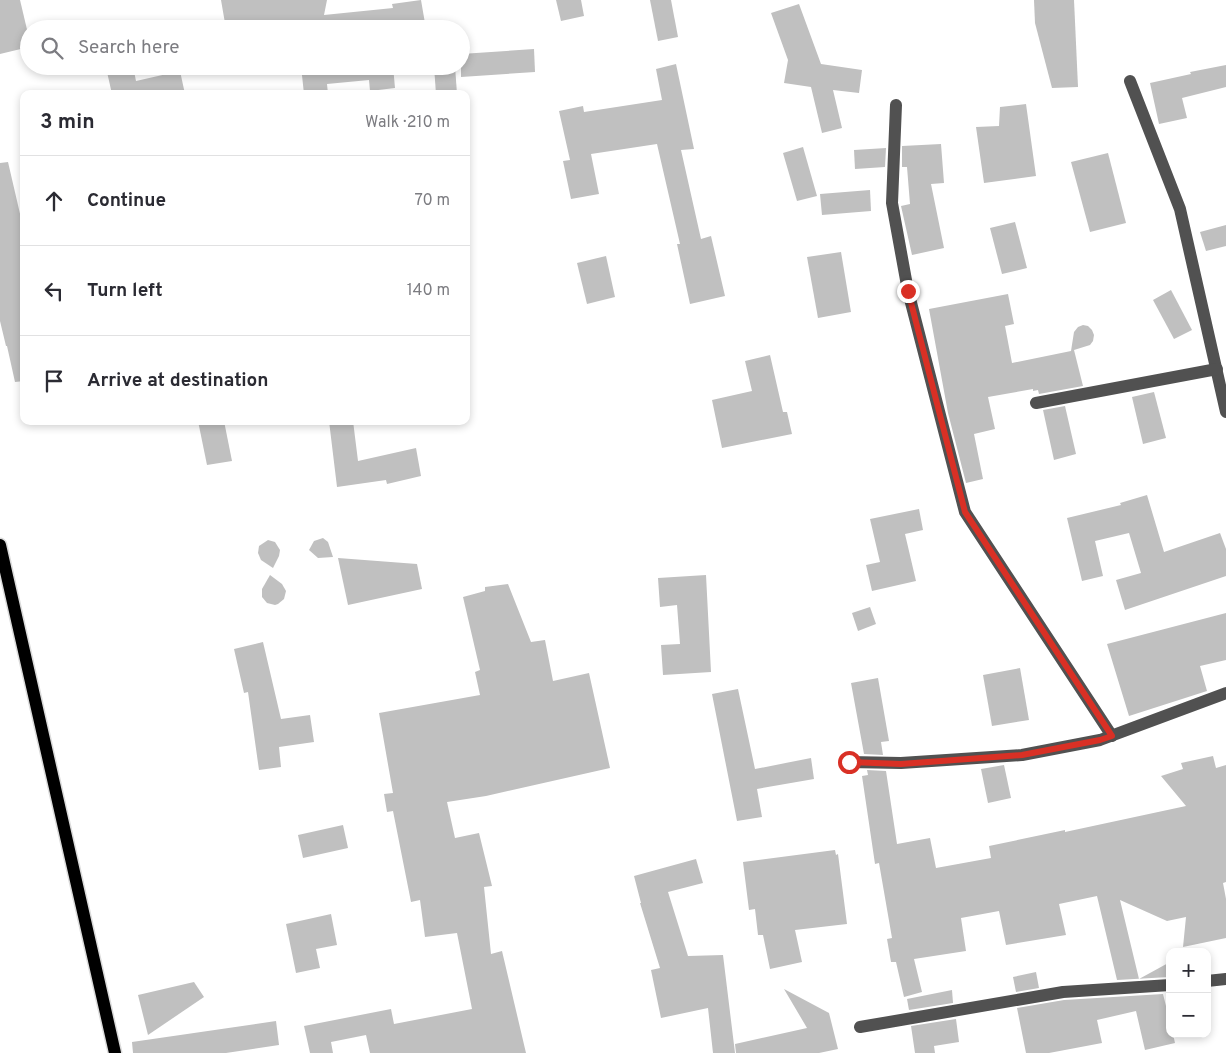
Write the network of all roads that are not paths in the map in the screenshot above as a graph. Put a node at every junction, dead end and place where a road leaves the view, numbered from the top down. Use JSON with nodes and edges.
{"nodes":[{"id":1,"x":1130,"y":80,"type":"dead end"},
{"id":2,"x":896,"y":106,"type":"dead end"},
{"id":3,"x":1216,"y":368,"type":"junction"},
{"id":4,"x":1036,"y":403,"type":"dead end"},
{"id":5,"x":1226,"y":412,"type":"edge"},
{"id":6,"x":0,"y":545,"type":"edge"},
{"id":7,"x":1226,"y":693,"type":"edge"},
{"id":8,"x":1112,"y":736,"type":"junction"},
{"id":9,"x":849,"y":762,"type":"dead end"},
{"id":10,"x":1226,"y":979,"type":"edge"},
{"id":11,"x":1211,"y":981,"type":"edge"},
{"id":12,"x":1166,"y":984,"type":"edge"},
{"id":13,"x":860,"y":1027,"type":"dead end"},
{"id":14,"x":115,"y":1053,"type":"edge"}],
"edges":[{"from":1,"to":3,"type":"street"},
{"from":2,"to":8,"type":"street"},
{"from":3,"to":4,"type":"street"},
{"from":3,"to":5,"type":"street"},
{"from":6,"to":14,"type":"main road"},
{"from":7,"to":8,"type":"street"},
{"from":8,"to":9,"type":"street"},
{"from":10,"to":11,"type":"street"},
{"from":12,"to":13,"type":"street"}]}
